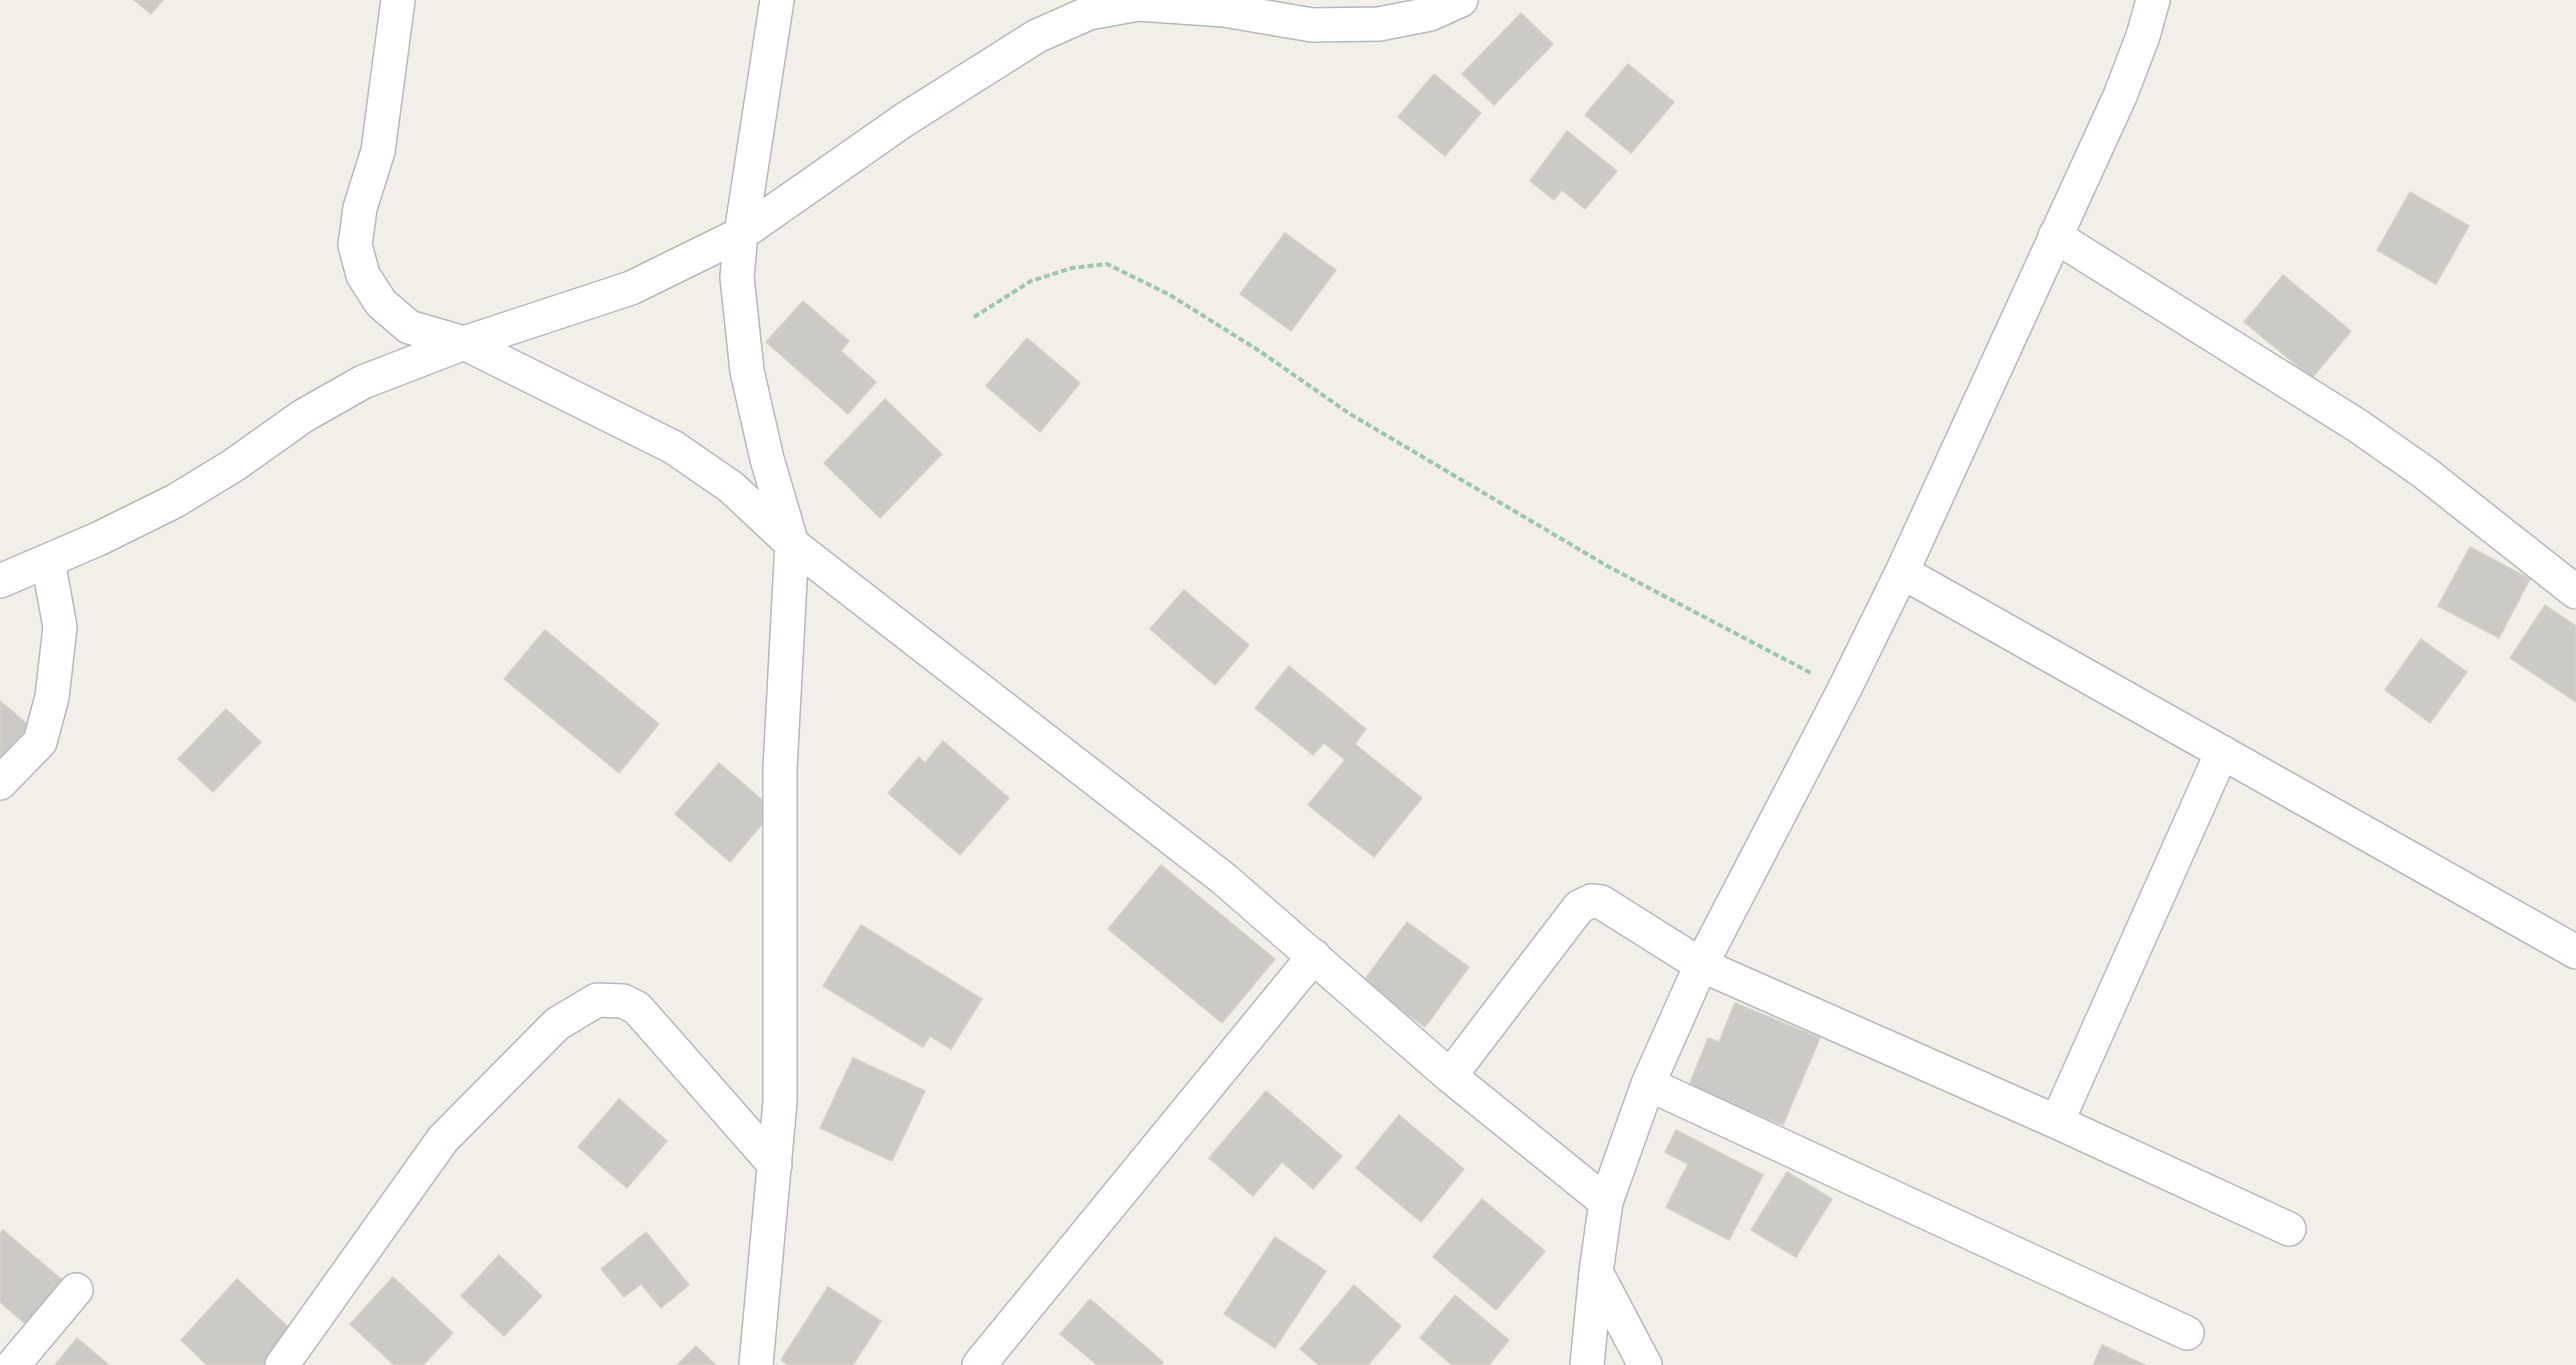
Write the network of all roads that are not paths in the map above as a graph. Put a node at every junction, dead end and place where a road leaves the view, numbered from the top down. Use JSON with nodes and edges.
{"nodes":[{"id":1,"x":398,"y":0,"type":"edge"},
{"id":2,"x":777,"y":0,"type":"edge"},
{"id":3,"x":1461,"y":0,"type":"edge"},
{"id":4,"x":2153,"y":0,"type":"edge"},
{"id":5,"x":741,"y":234,"type":"junction"},
{"id":6,"x":2055,"y":236,"type":"junction"},
{"id":7,"x":464,"y":343,"type":"junction"},
{"id":8,"x":792,"y":544,"type":"junction"},
{"id":9,"x":48,"y":561,"type":"junction"},
{"id":10,"x":1902,"y":572,"type":"junction"},
{"id":11,"x":0,"y":581,"type":"edge"},
{"id":12,"x":2576,"y":592,"type":"edge"},
{"id":13,"x":2222,"y":752,"type":"junction"},
{"id":14,"x":0,"y":783,"type":"edge"},
{"id":15,"x":2576,"y":952,"type":"edge"},
{"id":16,"x":1314,"y":956,"type":"junction"},
{"id":17,"x":1701,"y":965,"type":"junction"},
{"id":18,"x":1450,"y":1076,"type":"junction"},
{"id":19,"x":1648,"y":1084,"type":"junction"},
{"id":20,"x":2057,"y":1122,"type":"junction"},
{"id":21,"x":775,"y":1165,"type":"junction"},
{"id":22,"x":1606,"y":1202,"type":"junction"},
{"id":23,"x":2289,"y":1229,"type":"dead end"},
{"id":24,"x":1596,"y":1272,"type":"junction"},
{"id":25,"x":76,"y":1290,"type":"dead end"},
{"id":26,"x":2187,"y":1333,"type":"dead end"},
{"id":27,"x":13,"y":1365,"type":"edge"},
{"id":28,"x":282,"y":1365,"type":"edge"},
{"id":29,"x":756,"y":1365,"type":"edge"},
{"id":30,"x":979,"y":1365,"type":"edge"},
{"id":31,"x":1587,"y":1365,"type":"edge"},
{"id":32,"x":1645,"y":1365,"type":"edge"}],
"edges":[{"from":1,"to":7,"type":"street"},
{"from":2,"to":5,"type":"street"},
{"from":3,"to":5,"type":"street"},
{"from":4,"to":6,"type":"street"},
{"from":5,"to":7,"type":"street"},
{"from":5,"to":8,"type":"street"},
{"from":6,"to":10,"type":"street"},
{"from":6,"to":12,"type":"street"},
{"from":7,"to":8,"type":"street"},
{"from":7,"to":9,"type":"street"},
{"from":8,"to":16,"type":"street"},
{"from":8,"to":21,"type":"street"},
{"from":9,"to":11,"type":"street"},
{"from":9,"to":14,"type":"street"},
{"from":10,"to":13,"type":"street"},
{"from":10,"to":17,"type":"street"},
{"from":13,"to":15,"type":"street"},
{"from":13,"to":20,"type":"street"},
{"from":16,"to":18,"type":"street"},
{"from":16,"to":30,"type":"street"},
{"from":17,"to":18,"type":"street"},
{"from":17,"to":19,"type":"street"},
{"from":17,"to":20,"type":"street"},
{"from":18,"to":22,"type":"street"},
{"from":19,"to":22,"type":"street"},
{"from":19,"to":26,"type":"street"},
{"from":20,"to":23,"type":"street"},
{"from":21,"to":28,"type":"street"},
{"from":21,"to":29,"type":"street"},
{"from":22,"to":24,"type":"street"},
{"from":24,"to":31,"type":"street"},
{"from":24,"to":32,"type":"street"},
{"from":25,"to":27,"type":"street"}]}
